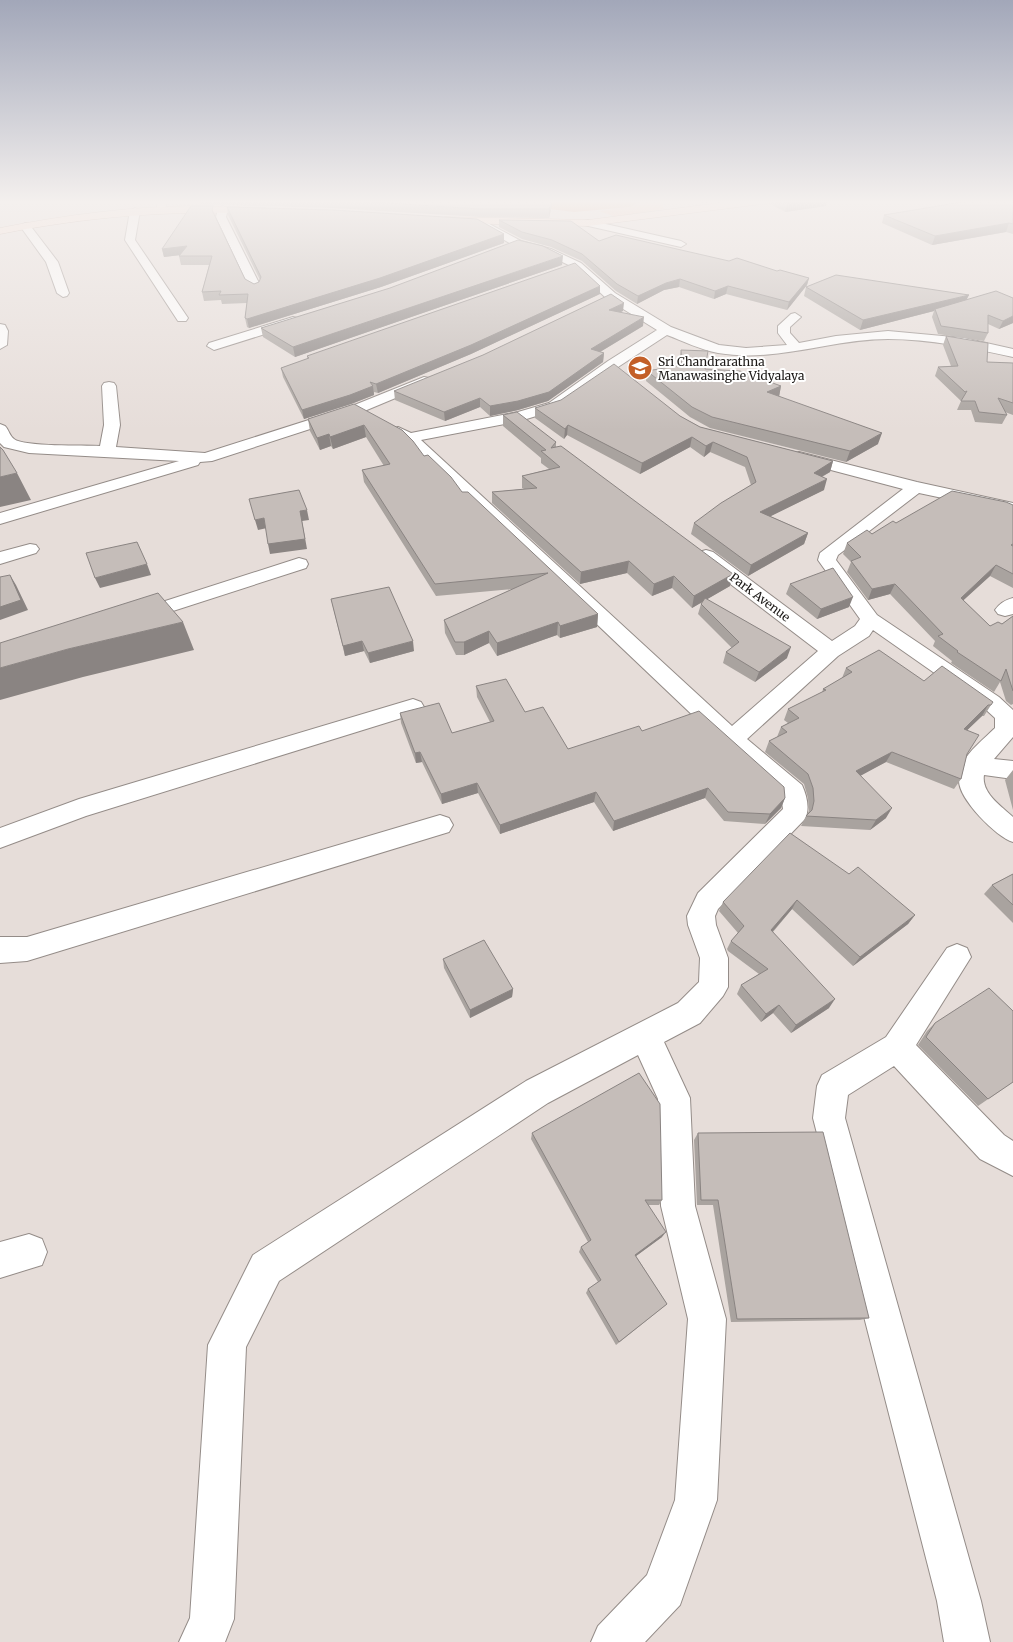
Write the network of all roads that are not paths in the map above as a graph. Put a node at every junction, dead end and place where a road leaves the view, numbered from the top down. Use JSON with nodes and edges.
{"nodes":[{"id":1,"x":57,"y":277,"type":"edge"},
{"id":2,"x":156,"y":277,"type":"edge"},
{"id":3,"x":250,"y":277,"type":"edge"},
{"id":4,"x":587,"y":277,"type":"edge"},
{"id":5,"x":255,"y":287,"type":"edge"},
{"id":6,"x":63,"y":293,"type":"dead end"},
{"id":7,"x":795,"y":317,"type":"dead end"},
{"id":8,"x":182,"y":318,"type":"dead end"},
{"id":9,"x":304,"y":318,"type":"edge"},
{"id":10,"x":0,"y":328,"type":"edge"},
{"id":11,"x":666,"y":330,"type":"junction"},
{"id":12,"x":0,"y":345,"type":"edge"},
{"id":13,"x":214,"y":346,"type":"dead end"},
{"id":14,"x":796,"y":348,"type":"junction"},
{"id":15,"x":1013,"y":353,"type":"edge"},
{"id":16,"x":613,"y":364,"type":"junction"},
{"id":17,"x":440,"y":374,"type":"edge"},
{"id":18,"x":628,"y":376,"type":"edge"},
{"id":19,"x":109,"y":386,"type":"dead end"},
{"id":20,"x":357,"y":409,"type":"junction"},
{"id":21,"x":520,"y":416,"type":"junction"},
{"id":22,"x":536,"y":428,"type":"edge"},
{"id":23,"x":0,"y":429,"type":"edge"},
{"id":24,"x":409,"y":438,"type":"junction"},
{"id":25,"x":107,"y":450,"type":"junction"},
{"id":26,"x":781,"y":452,"type":"edge"},
{"id":27,"x":206,"y":458,"type":"junction"},
{"id":28,"x":916,"y":487,"type":"junction"},
{"id":29,"x":1013,"y":508,"type":"edge"},
{"id":30,"x":0,"y":519,"type":"edge"},
{"id":31,"x":30,"y":549,"type":"dead end"},
{"id":32,"x":696,"y":549,"type":"edge"},
{"id":33,"x":0,"y":558,"type":"edge"},
{"id":34,"x":299,"y":564,"type":"dead end"},
{"id":35,"x":870,"y":619,"type":"junction"},
{"id":36,"x":121,"y":621,"type":"edge"},
{"id":37,"x":831,"y":651,"type":"junction"},
{"id":38,"x":413,"y":707,"type":"dead end"},
{"id":39,"x":732,"y":739,"type":"junction"},
{"id":40,"x":974,"y":765,"type":"junction"},
{"id":41,"x":1013,"y":770,"type":"edge"},
{"id":42,"x":440,"y":825,"type":"dead end"},
{"id":43,"x":1013,"y":832,"type":"edge"},
{"id":44,"x":0,"y":838,"type":"edge"},
{"id":45,"x":0,"y":950,"type":"edge"},
{"id":46,"x":957,"y":957,"type":"dead end"},
{"id":47,"x":645,"y":1036,"type":"junction"},
{"id":48,"x":897,"y":1047,"type":"junction"},
{"id":49,"x":1013,"y":1159,"type":"edge"},
{"id":50,"x":202,"y":1642,"type":"edge"},
{"id":51,"x":614,"y":1642,"type":"edge"},
{"id":52,"x":967,"y":1642,"type":"edge"}],
"edges":[{"from":1,"to":6,"type":"street"},
{"from":2,"to":8,"type":"street"},
{"from":3,"to":5,"type":"street"},
{"from":4,"to":11,"type":"street"},
{"from":7,"to":14,"type":"street"},
{"from":9,"to":13,"type":"street"},
{"from":10,"to":12,"type":"street"},
{"from":11,"to":14,"type":"street"},
{"from":11,"to":16,"type":"street"},
{"from":14,"to":15,"type":"street"},
{"from":16,"to":18,"type":"street"},
{"from":16,"to":21,"type":"street"},
{"from":17,"to":20,"type":"street"},
{"from":19,"to":25,"type":"street"},
{"from":20,"to":24,"type":"street"},
{"from":20,"to":27,"type":"street"},
{"from":21,"to":22,"type":"street"},
{"from":21,"to":24,"type":"street"},
{"from":23,"to":25,"type":"street"},
{"from":24,"to":39,"type":"street"},
{"from":25,"to":27,"type":"street"},
{"from":26,"to":28,"type":"street"},
{"from":27,"to":30,"type":"street"},
{"from":28,"to":29,"type":"street"},
{"from":28,"to":35,"type":"street"},
{"from":31,"to":33,"type":"street"},
{"from":32,"to":37,"type":"street","name":"Park Avenue"},
{"from":34,"to":36,"type":"street"},
{"from":35,"to":37,"type":"street"},
{"from":35,"to":40,"type":"street"},
{"from":37,"to":39,"type":"street"},
{"from":38,"to":44,"type":"street"},
{"from":39,"to":47,"type":"street"},
{"from":40,"to":41,"type":"street"},
{"from":40,"to":43,"type":"street"},
{"from":42,"to":45,"type":"street"},
{"from":46,"to":48,"type":"street"},
{"from":47,"to":50,"type":"street"},
{"from":47,"to":51,"type":"street"},
{"from":48,"to":49,"type":"street"},
{"from":48,"to":52,"type":"street"}]}
